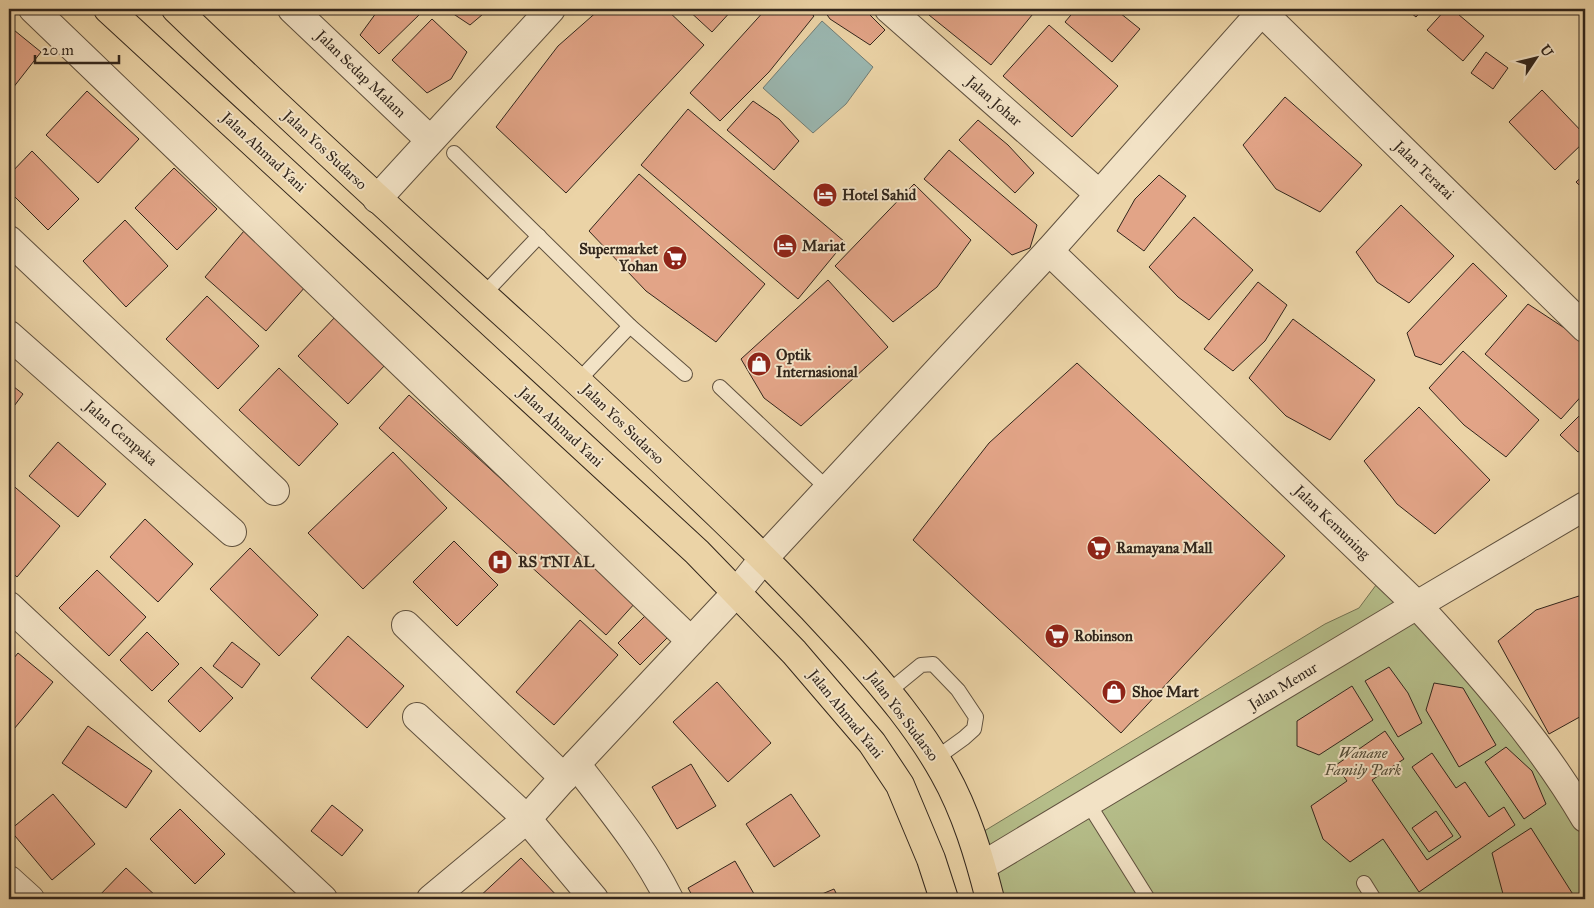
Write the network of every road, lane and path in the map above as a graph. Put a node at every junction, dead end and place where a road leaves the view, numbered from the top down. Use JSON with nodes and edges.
{"nodes":[{"id":1,"x":33,"y":9,"type":"edge"},
{"id":2,"x":108,"y":9,"type":"edge"},
{"id":3,"x":176,"y":9,"type":"edge"},
{"id":4,"x":292,"y":9,"type":"edge"},
{"id":5,"x":550,"y":9,"type":"edge"},
{"id":6,"x":889,"y":9,"type":"edge"},
{"id":7,"x":1262,"y":10,"type":"edge"},
{"id":8,"x":430,"y":140,"type":"junction"},
{"id":9,"x":454,"y":153,"type":"dead end"},
{"id":10,"x":1099,"y":194,"type":"junction"},
{"id":11,"x":377,"y":199,"type":"junction"},
{"id":12,"x":539,"y":236,"type":"junction"},
{"id":13,"x":9,"y":240,"type":"edge"},
{"id":14,"x":1049,"y":251,"type":"junction"},
{"id":15,"x":483,"y":295,"type":"junction"},
{"id":16,"x":630,"y":326,"type":"junction"},
{"id":17,"x":1585,"y":328,"type":"edge"},
{"id":18,"x":9,"y":335,"type":"edge"},
{"id":19,"x":685,"y":374,"type":"dead end"},
{"id":20,"x":578,"y":381,"type":"junction"},
{"id":21,"x":720,"y":387,"type":"dead end"},
{"id":22,"x":828,"y":489,"type":"junction"},
{"id":23,"x":275,"y":491,"type":"dead end"},
{"id":24,"x":1585,"y":506,"type":"edge"},
{"id":25,"x":232,"y":532,"type":"dead end"},
{"id":26,"x":764,"y":558,"type":"junction"},
{"id":27,"x":736,"y":592,"type":"junction"},
{"id":28,"x":1417,"y":605,"type":"junction"},
{"id":29,"x":9,"y":606,"type":"edge"},
{"id":30,"x":406,"y":625,"type":"dead end"},
{"id":31,"x":691,"y":641,"type":"junction"},
{"id":32,"x":888,"y":692,"type":"junction"},
{"id":33,"x":417,"y":717,"type":"dead end"},
{"id":34,"x":935,"y":759,"type":"junction"},
{"id":35,"x":570,"y":771,"type":"junction"},
{"id":36,"x":1088,"y":803,"type":"junction"},
{"id":37,"x":1585,"y":818,"type":"edge"},
{"id":38,"x":527,"y":820,"type":"junction"},
{"id":39,"x":982,"y":866,"type":"junction"},
{"id":40,"x":9,"y":880,"type":"edge"},
{"id":41,"x":1364,"y":883,"type":"dead end"},
{"id":42,"x":30,"y":899,"type":"edge"},
{"id":43,"x":323,"y":899,"type":"edge"},
{"id":44,"x":431,"y":899,"type":"edge"},
{"id":45,"x":594,"y":899,"type":"edge"},
{"id":46,"x":669,"y":899,"type":"edge"},
{"id":47,"x":944,"y":899,"type":"edge"},
{"id":48,"x":990,"y":899,"type":"edge"},
{"id":49,"x":1148,"y":899,"type":"edge"},
{"id":50,"x":1374,"y":899,"type":"edge"}],
"edges":[{"from":1,"to":31,"type":"street"},
{"from":2,"to":27,"type":"highway","name":"Jalan Ahmad Yani"},
{"from":3,"to":11,"type":"highway","name":"Jalan Yos Sudarso"},
{"from":4,"to":8,"type":"street","name":"Jalan Sedap Malam"},
{"from":5,"to":8,"type":"street"},
{"from":6,"to":10,"type":"street","name":"Jalan Johar"},
{"from":7,"to":10,"type":"street"},
{"from":7,"to":17,"type":"street","name":"Jalan Teratai"},
{"from":8,"to":11,"type":"street"},
{"from":9,"to":12,"type":"lane"},
{"from":10,"to":14,"type":"street"},
{"from":11,"to":15,"type":"highway","name":"Jalan Yos Sudarso"},
{"from":12,"to":15,"type":"lane"},
{"from":12,"to":16,"type":"lane"},
{"from":13,"to":23,"type":"street"},
{"from":14,"to":22,"type":"street"},
{"from":14,"to":28,"type":"street","name":"Jalan Kemuning"},
{"from":15,"to":20,"type":"highway","name":"Jalan Yos Sudarso"},
{"from":16,"to":19,"type":"lane"},
{"from":16,"to":20,"type":"lane"},
{"from":18,"to":25,"type":"street","name":"Jalan Cempaka"},
{"from":20,"to":26,"type":"highway","name":"Jalan Yos Sudarso"},
{"from":21,"to":22,"type":"lane"},
{"from":22,"to":26,"type":"street"},
{"from":24,"to":28,"type":"street","name":"Jalan Menur"},
{"from":26,"to":27,"type":"street"},
{"from":26,"to":32,"type":"highway","name":"Jalan Yos Sudarso"},
{"from":27,"to":31,"type":"street"},
{"from":27,"to":47,"type":"highway","name":"Jalan Ahmad Yani"},
{"from":28,"to":36,"type":"street","name":"Jalan Menur"},
{"from":28,"to":37,"type":"street","name":"Jalan Kemuning"},
{"from":29,"to":43,"type":"street"},
{"from":30,"to":35,"type":"street"},
{"from":31,"to":35,"type":"street"},
{"from":32,"to":34,"type":"highway","name":"Jalan Yos Sudarso"},
{"from":32,"to":34,"type":"lane"},
{"from":33,"to":38,"type":"street"},
{"from":34,"to":39,"type":"highway","name":"Jalan Yos Sudarso"},
{"from":35,"to":38,"type":"street"},
{"from":35,"to":46,"type":"street"},
{"from":36,"to":39,"type":"street","name":"Jalan Menur"},
{"from":36,"to":49,"type":"lane"},
{"from":38,"to":44,"type":"street"},
{"from":38,"to":45,"type":"street"},
{"from":39,"to":48,"type":"highway","name":"Jalan Yos Sudarso"},
{"from":40,"to":42,"type":"street"},
{"from":41,"to":50,"type":"lane"}]}
